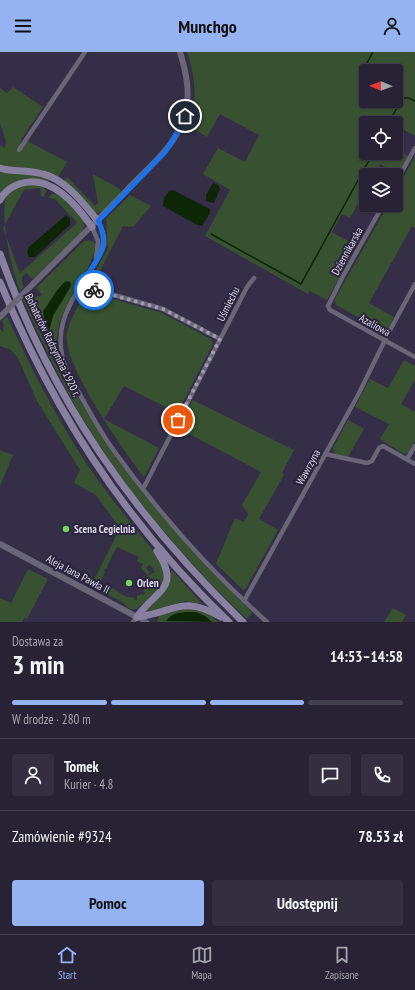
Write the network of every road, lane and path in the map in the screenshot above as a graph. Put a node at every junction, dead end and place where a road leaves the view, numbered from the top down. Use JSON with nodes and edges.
{"nodes":[{"id":1,"x":85,"y":52,"type":"edge"},
{"id":2,"x":180,"y":52,"type":"edge"},
{"id":3,"x":415,"y":148,"type":"edge"},
{"id":4,"x":20,"y":150,"type":"dead end"},
{"id":5,"x":0,"y":168,"type":"edge"},
{"id":6,"x":403,"y":169,"type":"edge"},
{"id":7,"x":0,"y":200,"type":"edge"},
{"id":8,"x":379,"y":212,"type":"edge"},
{"id":9,"x":98,"y":221,"type":"junction"},
{"id":10,"x":92,"y":227,"type":"junction"},
{"id":11,"x":0,"y":250,"type":"edge"},
{"id":12,"x":0,"y":254,"type":"edge"},
{"id":13,"x":94,"y":263,"type":"junction"},
{"id":14,"x":4,"y":264,"type":"junction"},
{"id":15,"x":254,"y":278,"type":"dead end"},
{"id":16,"x":0,"y":282,"type":"edge"},
{"id":17,"x":82,"y":284,"type":"junction"},
{"id":18,"x":415,"y":284,"type":"edge"},
{"id":19,"x":328,"y":306,"type":"joint"},
{"id":20,"x":0,"y":317,"type":"edge"},
{"id":21,"x":220,"y":339,"type":"junction"},
{"id":22,"x":385,"y":340,"type":"junction"},
{"id":23,"x":415,"y":357,"type":"edge"},
{"id":24,"x":415,"y":446,"type":"edge"},
{"id":25,"x":326,"y":454,"type":"junction"},
{"id":26,"x":407,"y":459,"type":"junction"},
{"id":27,"x":415,"y":464,"type":"edge"},
{"id":28,"x":143,"y":489,"type":"junction"},
{"id":29,"x":145,"y":532,"type":"junction"},
{"id":30,"x":0,"y":544,"type":"edge"},
{"id":31,"x":244,"y":601,"type":"junction"},
{"id":32,"x":135,"y":619,"type":"edge"},
{"id":33,"x":148,"y":622,"type":"edge"},
{"id":34,"x":229,"y":622,"type":"edge"},
{"id":35,"x":243,"y":622,"type":"edge"},
{"id":36,"x":267,"y":622,"type":"edge"}],
"edges":[{"from":1,"to":4,"type":"street"},
{"from":2,"to":9,"type":"street"},
{"from":3,"to":6,"type":"street"},
{"from":5,"to":9,"type":"main road"},
{"from":7,"to":10,"type":"main road"},
{"from":8,"to":19,"type":"street","name":"Dziennikarska"},
{"from":9,"to":10,"type":"street"},
{"from":9,"to":13,"type":"street"},
{"from":10,"to":13,"type":"street"},
{"from":10,"to":20,"type":"street","bridge":true},
{"from":11,"to":14,"type":"main road"},
{"from":12,"to":14,"type":"main road","name":"Bohaterów Radzymina 1920 r."},
{"from":13,"to":17,"type":"street"},
{"from":14,"to":35,"type":"main road","name":"Bohaterów Radzymina 1920 r."},
{"from":15,"to":21,"type":"street","name":"Uśmiechu"},
{"from":16,"to":29,"type":"main road","name":"Bohaterów Radzymina 1920 r."},
{"from":17,"to":21,"type":"street"},
{"from":17,"to":28,"type":"street"},
{"from":18,"to":22,"type":"street","name":"Wawrzyna"},
{"from":19,"to":22,"type":"street","name":"Azaliowa"},
{"from":21,"to":28,"type":"street","name":"Uśmiechu"},
{"from":22,"to":23,"type":"street","name":"Azaliowa"},
{"from":22,"to":25,"type":"street","name":"Wawrzyna"},
{"from":24,"to":26,"type":"street"},
{"from":25,"to":26,"type":"street"},
{"from":25,"to":31,"type":"street","name":"Wawrzyna"},
{"from":26,"to":27,"type":"street"},
{"from":28,"to":31,"type":"street"},
{"from":29,"to":32,"type":"main road"},
{"from":29,"to":34,"type":"main road"},
{"from":30,"to":32,"type":"street","name":"Aleja Jana Pawła II"},
{"from":31,"to":36,"type":"street"},
{"from":32,"to":33,"type":"street","name":"Aleja Jana Pawła II"},
{"from":32,"to":34,"type":"main road"}]}
